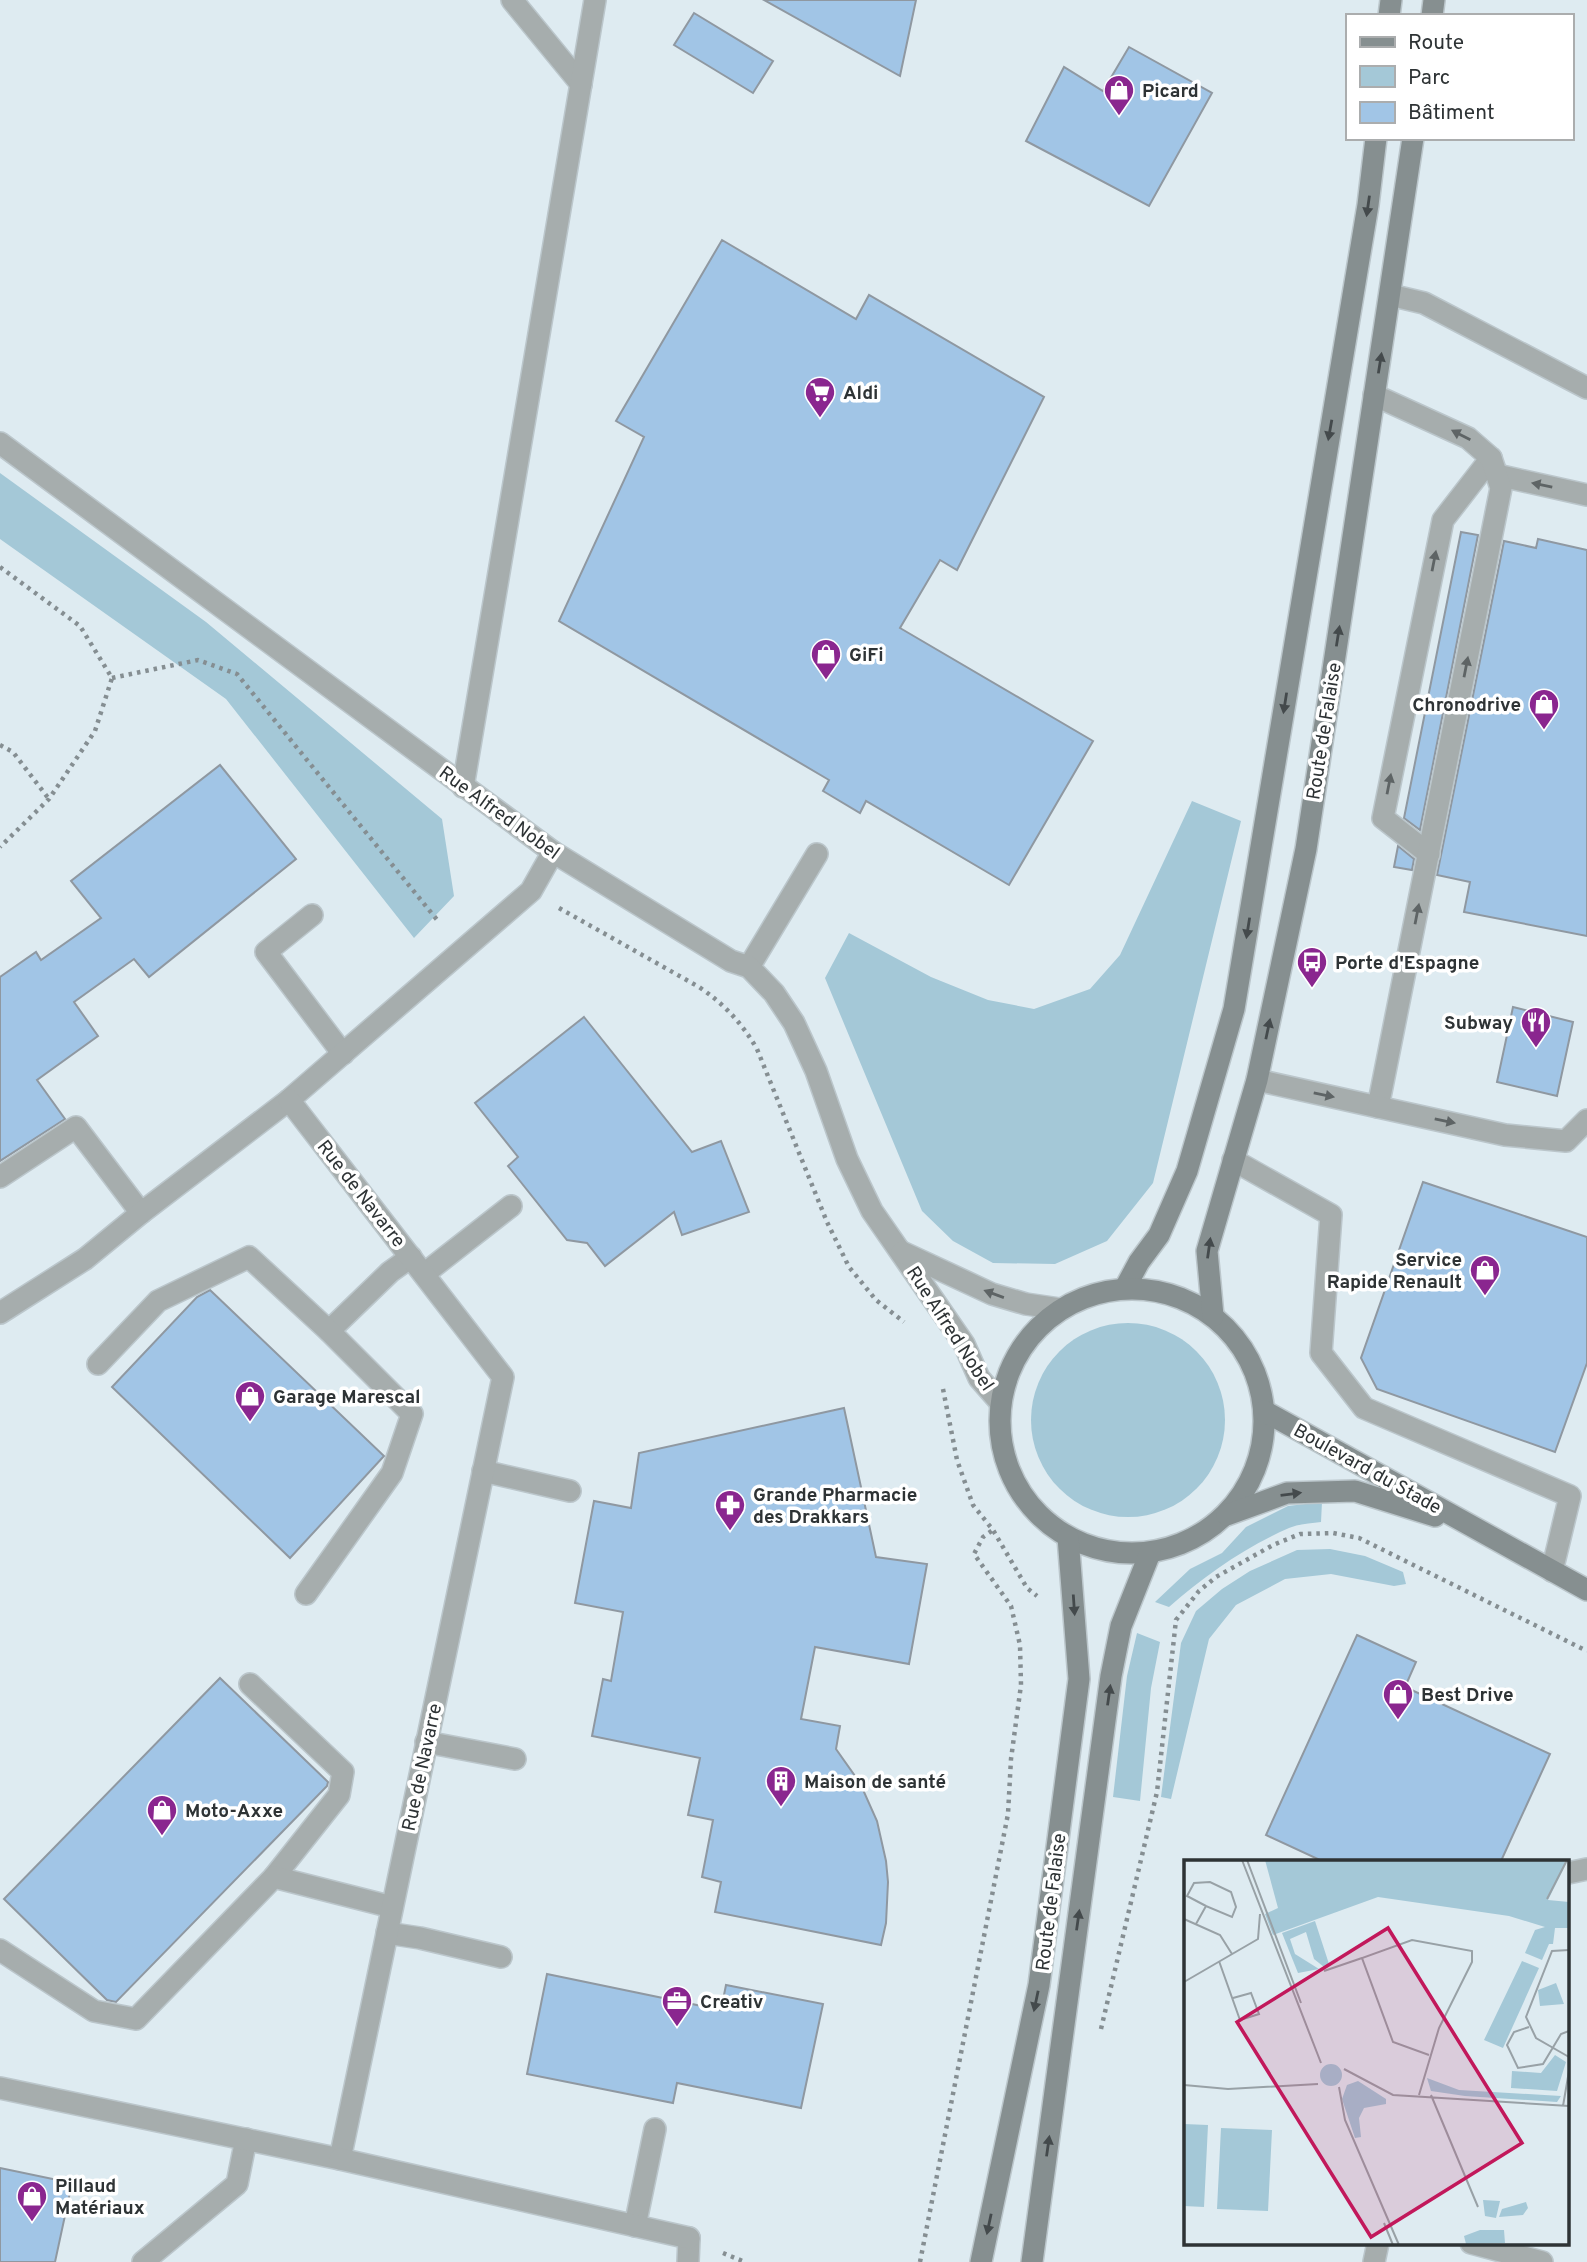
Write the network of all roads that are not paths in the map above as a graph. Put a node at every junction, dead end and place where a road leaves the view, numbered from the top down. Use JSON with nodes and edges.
{"nodes":[{"id":1,"x":512,"y":0,"type":"edge"},
{"id":2,"x":595,"y":0,"type":"edge"},
{"id":3,"x":581,"y":84,"type":"junction"},
{"id":4,"x":1376,"y":140,"type":"edge"},
{"id":5,"x":1413,"y":140,"type":"edge"},
{"id":6,"x":1390,"y":295,"type":"junction"},
{"id":7,"x":1587,"y":388,"type":"edge"},
{"id":8,"x":1374,"y":395,"type":"junction"},
{"id":9,"x":0,"y":443,"type":"edge"},
{"id":10,"x":1494,"y":466,"type":"junction"},
{"id":11,"x":1587,"y":495,"type":"edge"},
{"id":12,"x":463,"y":787,"type":"junction"},
{"id":13,"x":553,"y":852,"type":"junction"},
{"id":14,"x":817,"y":854,"type":"dead end"},
{"id":15,"x":1429,"y":854,"type":"junction"},
{"id":16,"x":312,"y":915,"type":"dead end"},
{"id":17,"x":750,"y":967,"type":"junction"},
{"id":18,"x":343,"y":1054,"type":"junction"},
{"id":19,"x":1257,"y":1080,"type":"junction"},
{"id":20,"x":289,"y":1100,"type":"junction"},
{"id":21,"x":1378,"y":1107,"type":"junction"},
{"id":22,"x":1587,"y":1120,"type":"edge"},
{"id":23,"x":1233,"y":1160,"type":"junction"},
{"id":24,"x":0,"y":1177,"type":"edge"},
{"id":25,"x":511,"y":1206,"type":"dead end"},
{"id":26,"x":141,"y":1213,"type":"junction"},
{"id":27,"x":902,"y":1252,"type":"junction"},
{"id":28,"x":418,"y":1266,"type":"junction"},
{"id":29,"x":1125,"y":1289,"type":"junction"},
{"id":30,"x":1060,"y":1308,"type":"junction"},
{"id":31,"x":0,"y":1313,"type":"edge"},
{"id":32,"x":1213,"y":1316,"type":"junction"},
{"id":33,"x":329,"y":1331,"type":"junction"},
{"id":34,"x":97,"y":1364,"type":"dead end"},
{"id":35,"x":1000,"y":1402,"type":"junction"},
{"id":36,"x":1264,"y":1411,"type":"junction"},
{"id":37,"x":483,"y":1471,"type":"junction"},
{"id":38,"x":569,"y":1490,"type":"dead end"},
{"id":39,"x":1227,"y":1515,"type":"junction"},
{"id":40,"x":1471,"y":1527,"type":"junction"},
{"id":41,"x":1068,"y":1537,"type":"junction"},
{"id":42,"x":1150,"y":1553,"type":"junction"},
{"id":43,"x":1552,"y":1571,"type":"junction"},
{"id":44,"x":1587,"y":1590,"type":"edge"},
{"id":45,"x":306,"y":1594,"type":"dead end"},
{"id":46,"x":250,"y":1684,"type":"dead end"},
{"id":47,"x":426,"y":1742,"type":"junction"},
{"id":48,"x":515,"y":1759,"type":"dead end"},
{"id":49,"x":1587,"y":1869,"type":"edge"},
{"id":50,"x":1570,"y":1873,"type":"edge"},
{"id":51,"x":274,"y":1877,"type":"junction"},
{"id":52,"x":392,"y":1907,"type":"junction"},
{"id":53,"x":387,"y":1933,"type":"junction"},
{"id":54,"x":0,"y":1950,"type":"edge"},
{"id":55,"x":501,"y":1957,"type":"dead end"},
{"id":56,"x":0,"y":2088,"type":"edge"},
{"id":57,"x":654,"y":2129,"type":"dead end"},
{"id":58,"x":246,"y":2140,"type":"junction"},
{"id":59,"x":340,"y":2160,"type":"junction"},
{"id":60,"x":635,"y":2226,"type":"junction"},
{"id":61,"x":1378,"y":2244,"type":"edge"},
{"id":62,"x":1475,"y":2244,"type":"edge"},
{"id":63,"x":143,"y":2262,"type":"edge"},
{"id":64,"x":688,"y":2262,"type":"edge"},
{"id":65,"x":981,"y":2262,"type":"edge"},
{"id":66,"x":1032,"y":2262,"type":"edge"},
{"id":67,"x":1374,"y":2262,"type":"edge"},
{"id":68,"x":1542,"y":2262,"type":"edge"}],
"edges":[{"from":1,"to":3,"type":"street"},
{"from":2,"to":3,"type":"street"},
{"from":3,"to":12,"type":"street"},
{"from":4,"to":29,"type":"main road","one_way":true},
{"from":5,"to":6,"type":"main road","name":"Route de Falaise"},
{"from":6,"to":7,"type":"street"},
{"from":8,"to":6,"type":"main road","name":"Route de Falaise","one_way":true},
{"from":10,"to":8,"type":"street","one_way":true},
{"from":19,"to":8,"type":"main road","name":"Route de Falaise","one_way":true},
{"from":9,"to":12,"type":"street","name":"Rue Alfred Nobel"},
{"from":11,"to":10,"type":"street","one_way":true},
{"from":15,"to":10,"type":"street","one_way":true},
{"from":15,"to":10,"type":"street","one_way":true},
{"from":12,"to":13,"type":"street","name":"Rue Alfred Nobel"},
{"from":13,"to":17,"type":"street","name":"Rue Alfred Nobel"},
{"from":13,"to":18,"type":"street"},
{"from":14,"to":17,"type":"street"},
{"from":21,"to":15,"type":"street","one_way":true},
{"from":16,"to":18,"type":"street"},
{"from":17,"to":27,"type":"street","name":"Rue Alfred Nobel"},
{"from":18,"to":20,"type":"street"},
{"from":19,"to":21,"type":"street","one_way":true},
{"from":19,"to":23,"type":"main road","name":"Route de Falaise"},
{"from":20,"to":26,"type":"street"},
{"from":20,"to":28,"type":"street","name":"Rue de Navarre"},
{"from":21,"to":22,"type":"street","one_way":true},
{"from":32,"to":23,"type":"main road","name":"Route de Falaise","one_way":true},
{"from":23,"to":43,"type":"street"},
{"from":24,"to":26,"type":"street"},
{"from":25,"to":28,"type":"street"},
{"from":26,"to":31,"type":"street"},
{"from":30,"to":27,"type":"street","name":"Rue Alfred Nobel","one_way":true},
{"from":27,"to":35,"type":"street","name":"Rue Alfred Nobel"},
{"from":28,"to":33,"type":"street"},
{"from":28,"to":37,"type":"street","name":"Rue de Navarre"},
{"from":29,"to":30,"type":"main road"},
{"from":29,"to":32,"type":"main road"},
{"from":30,"to":35,"type":"main road"},
{"from":32,"to":36,"type":"main road"},
{"from":33,"to":34,"type":"street"},
{"from":33,"to":45,"type":"street"},
{"from":35,"to":41,"type":"main road"},
{"from":36,"to":39,"type":"main road"},
{"from":36,"to":40,"type":"main road","name":"Boulevard du Stade"},
{"from":37,"to":38,"type":"street"},
{"from":37,"to":47,"type":"street","name":"Rue de Navarre"},
{"from":39,"to":40,"type":"main road","name":"Boulevard du Stade","one_way":true},
{"from":39,"to":42,"type":"main road"},
{"from":40,"to":43,"type":"main road","name":"Boulevard du Stade"},
{"from":41,"to":42,"type":"main road"},
{"from":41,"to":65,"type":"main road","name":"Route de Falaise","one_way":true},
{"from":66,"to":42,"type":"main road","name":"Route de Falaise","one_way":true},
{"from":43,"to":44,"type":"main road","name":"Boulevard du Stade"},
{"from":46,"to":51,"type":"street"},
{"from":47,"to":48,"type":"street"},
{"from":47,"to":52,"type":"street","name":"Rue de Navarre"},
{"from":49,"to":50,"type":"street"},
{"from":51,"to":52,"type":"street"},
{"from":51,"to":54,"type":"street"},
{"from":52,"to":53,"type":"street","name":"Rue de Navarre"},
{"from":53,"to":55,"type":"street"},
{"from":53,"to":59,"type":"street","name":"Rue de Navarre"},
{"from":56,"to":58,"type":"street"},
{"from":57,"to":60,"type":"street"},
{"from":58,"to":59,"type":"street"},
{"from":58,"to":63,"type":"street"},
{"from":59,"to":60,"type":"street"},
{"from":60,"to":64,"type":"street"},
{"from":61,"to":67,"type":"street"},
{"from":62,"to":68,"type":"street"}]}
